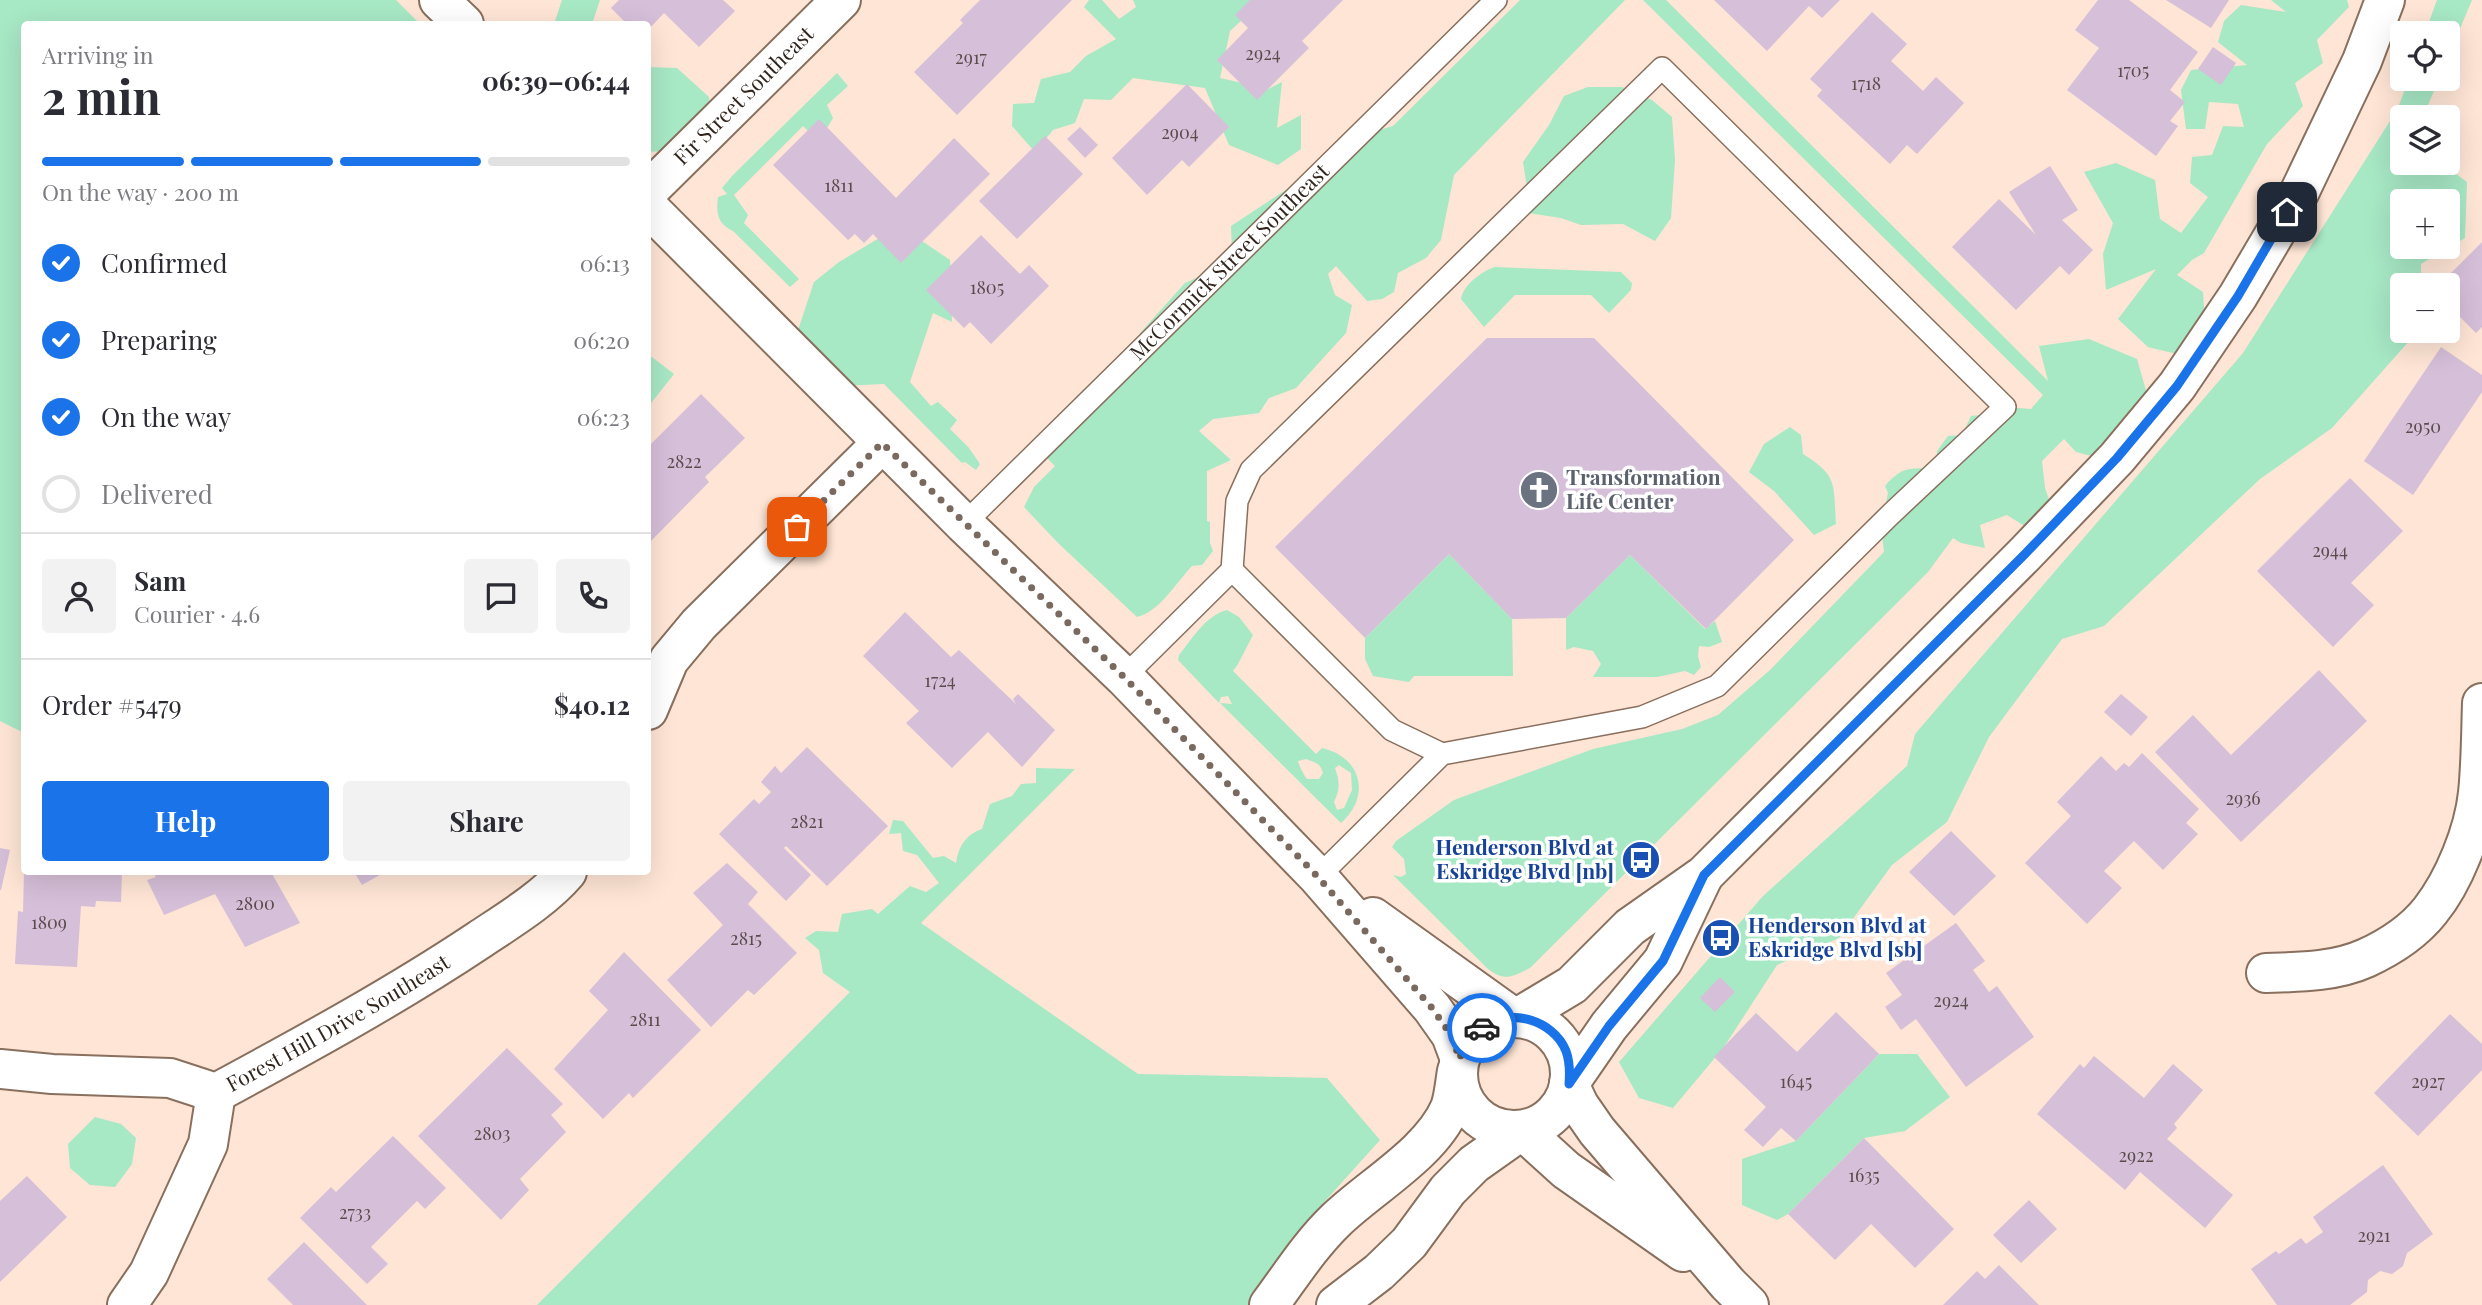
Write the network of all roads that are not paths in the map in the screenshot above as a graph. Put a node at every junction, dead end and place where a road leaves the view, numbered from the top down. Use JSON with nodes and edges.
{"nodes":[{"id":1,"x":439,"y":0,"type":"edge"},
{"id":2,"x":841,"y":0,"type":"edge"},
{"id":3,"x":1496,"y":0,"type":"edge"},
{"id":4,"x":2385,"y":0,"type":"edge"},
{"id":5,"x":461,"y":21,"type":"edge"},
{"id":6,"x":651,"y":188,"type":"edge"},
{"id":7,"x":651,"y":210,"type":"edge"},
{"id":8,"x":882,"y":443,"type":"junction"},
{"id":9,"x":964,"y":524,"type":"junction"},
{"id":10,"x":1232,"y":570,"type":"junction"},
{"id":11,"x":1124,"y":677,"type":"junction"},
{"id":12,"x":651,"y":703,"type":"edge"},
{"id":13,"x":2482,"y":703,"type":"edge"},
{"id":14,"x":1442,"y":754,"type":"junction"},
{"id":15,"x":565,"y":875,"type":"edge"},
{"id":16,"x":1704,"y":875,"type":"junction"},
{"id":17,"x":1318,"y":877,"type":"junction"},
{"id":18,"x":2266,"y":973,"type":"dead end"},
{"id":19,"x":1516,"y":1018,"type":"junction"},
{"id":20,"x":1459,"y":1065,"type":"junction"},
{"id":21,"x":0,"y":1069,"type":"edge"},
{"id":22,"x":1569,"y":1084,"type":"junction"},
{"id":23,"x":216,"y":1093,"type":"junction"},
{"id":24,"x":1522,"y":1130,"type":"junction"},
{"id":25,"x":1739,"y":1294,"type":"edge"},
{"id":26,"x":127,"y":1305,"type":"edge"},
{"id":27,"x":1269,"y":1305,"type":"edge"},
{"id":28,"x":1336,"y":1305,"type":"edge"}],
"edges":[{"from":1,"to":5,"type":"street"},
{"from":2,"to":6,"type":"street","name":"Fir Street Southeast"},
{"from":3,"to":9,"type":"lane","name":"McCormick Street Southeast"},
{"from":4,"to":16,"type":"street"},
{"from":7,"to":8,"type":"street"},
{"from":8,"to":9,"type":"street"},
{"from":8,"to":12,"type":"street"},
{"from":9,"to":11,"type":"street"},
{"from":10,"to":11,"type":"lane"},
{"from":10,"to":14,"type":"lane"},
{"from":10,"to":14,"type":"lane"},
{"from":11,"to":17,"type":"street"},
{"from":13,"to":18,"type":"street"},
{"from":14,"to":17,"type":"lane"},
{"from":15,"to":23,"type":"street","name":"Forest Hill Drive Southeast"},
{"from":16,"to":19,"type":"street"},
{"from":16,"to":22,"type":"street"},
{"from":17,"to":19,"type":"street"},
{"from":17,"to":20,"type":"street"},
{"from":19,"to":20,"type":"street"},
{"from":19,"to":22,"type":"street"},
{"from":20,"to":24,"type":"street"},
{"from":20,"to":27,"type":"street"},
{"from":21,"to":23,"type":"street","name":"Forest Hill Drive Southeast"},
{"from":22,"to":24,"type":"street"},
{"from":22,"to":25,"type":"street"},
{"from":23,"to":26,"type":"street"},
{"from":24,"to":25,"type":"street"},
{"from":24,"to":28,"type":"street"}]}
